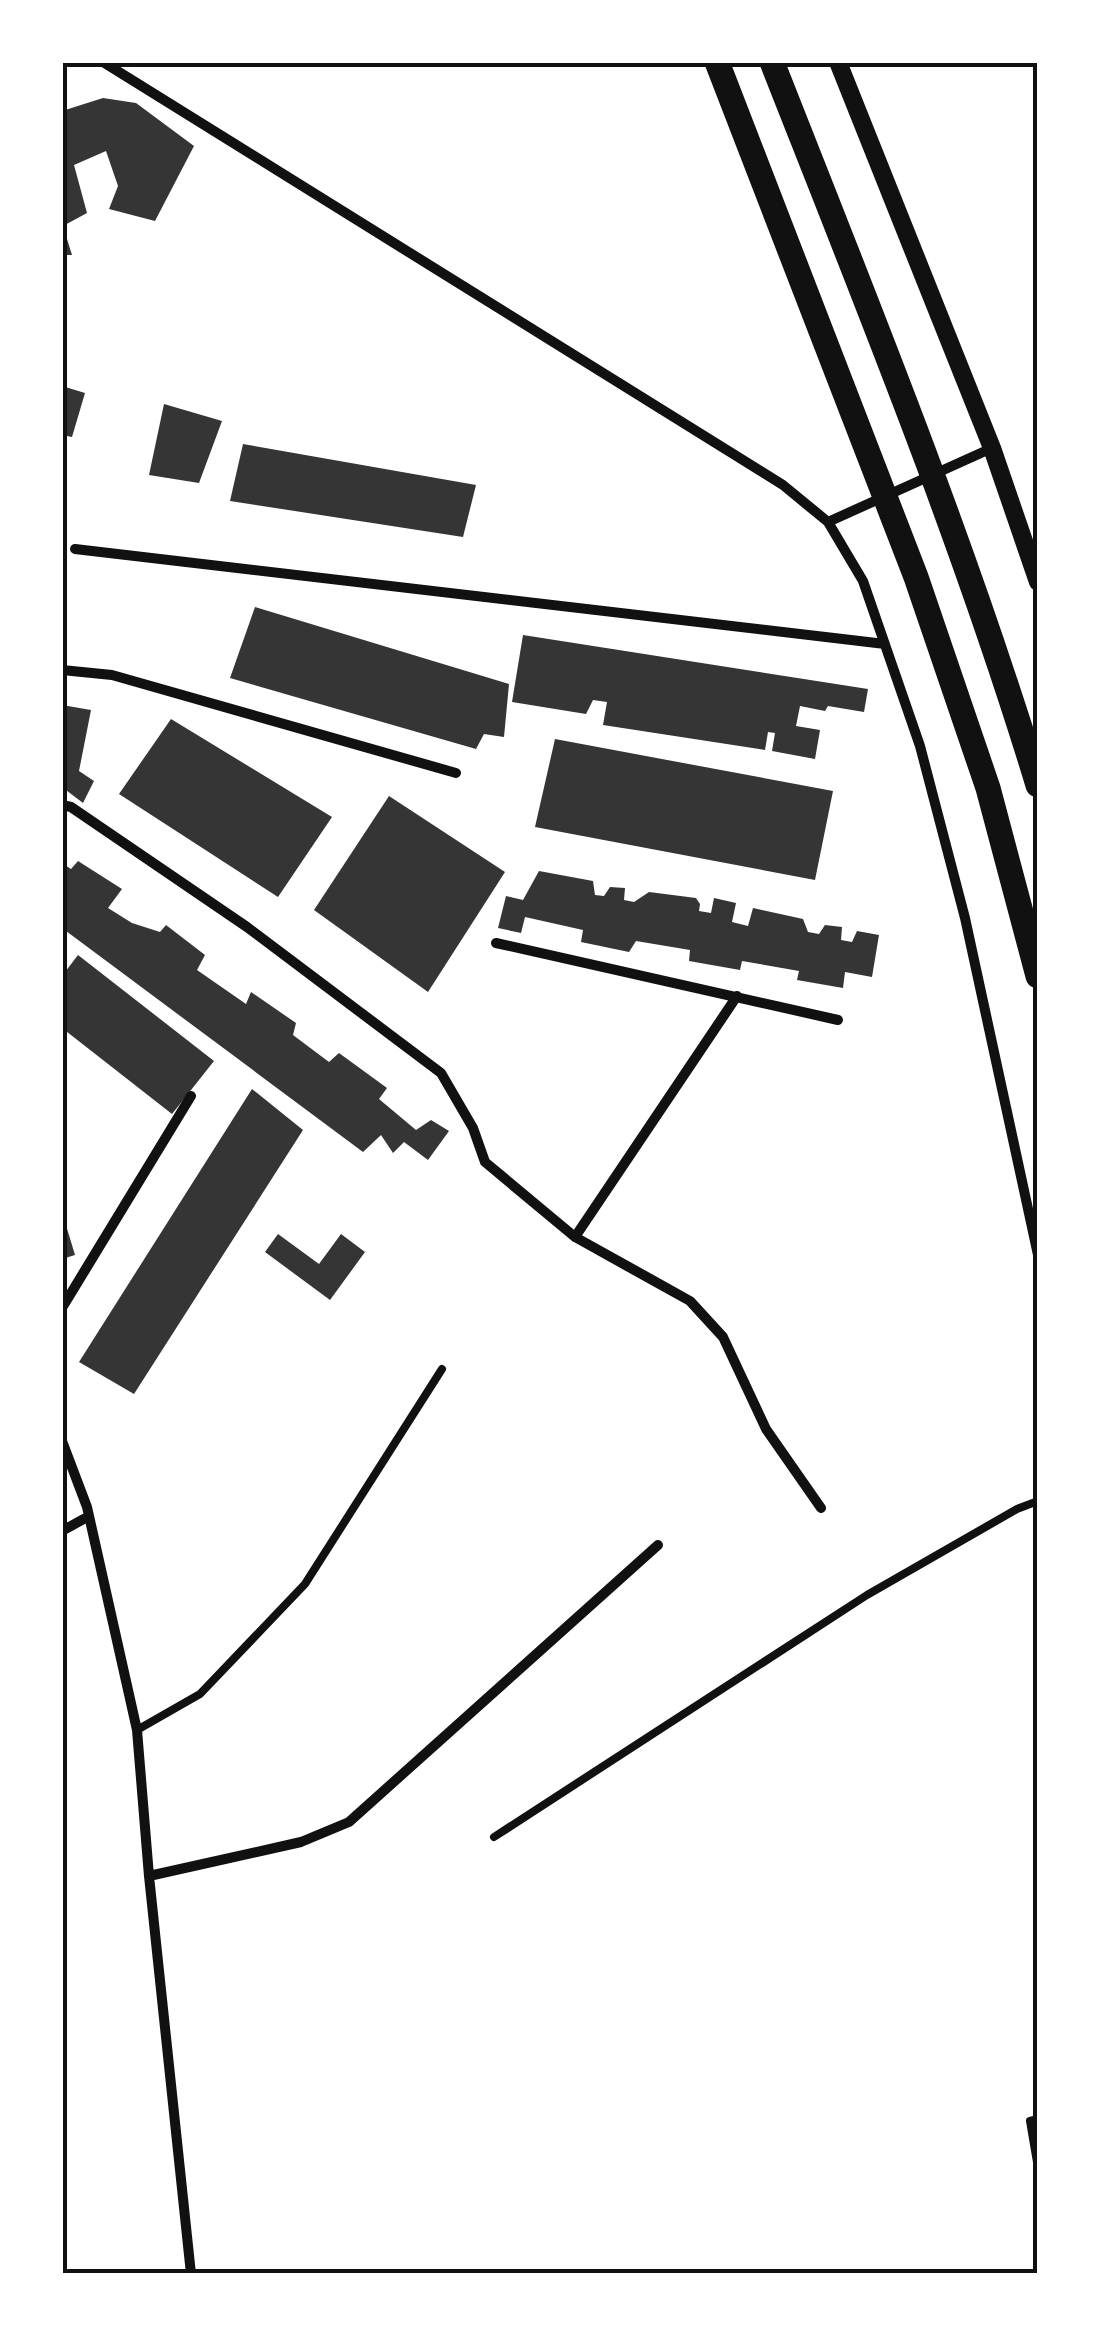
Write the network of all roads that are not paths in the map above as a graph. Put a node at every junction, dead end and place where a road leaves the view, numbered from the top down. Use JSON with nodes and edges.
{"nodes":[{"id":1,"x":102,"y":62,"type":"edge"},
{"id":2,"x":717,"y":62,"type":"edge"},
{"id":3,"x":772,"y":62,"type":"edge"},
{"id":4,"x":838,"y":62,"type":"edge"},
{"id":5,"x":992,"y":448,"type":"junction"},
{"id":6,"x":828,"y":522,"type":"junction"},
{"id":7,"x":76,"y":548,"type":"dead end"},
{"id":8,"x":1038,"y":582,"type":"edge"},
{"id":9,"x":885,"y":644,"type":"junction"},
{"id":10,"x":62,"y":670,"type":"edge"},
{"id":11,"x":456,"y":773,"type":"dead end"},
{"id":12,"x":1038,"y":785,"type":"edge"},
{"id":13,"x":62,"y":805,"type":"edge"},
{"id":14,"x":496,"y":943,"type":"dead end"},
{"id":15,"x":1038,"y":976,"type":"edge"},
{"id":16,"x":737,"y":996,"type":"junction"},
{"id":17,"x":838,"y":1020,"type":"dead end"},
{"id":18,"x":191,"y":1096,"type":"dead end"},
{"id":19,"x":575,"y":1237,"type":"junction"},
{"id":20,"x":1038,"y":1255,"type":"edge"},
{"id":21,"x":62,"y":1308,"type":"edge"},
{"id":22,"x":442,"y":1369,"type":"dead end"},
{"id":23,"x":62,"y":1441,"type":"edge"},
{"id":24,"x":1038,"y":1501,"type":"edge"},
{"id":25,"x":821,"y":1508,"type":"dead end"},
{"id":26,"x":89,"y":1516,"type":"junction"},
{"id":27,"x":62,"y":1531,"type":"edge"},
{"id":28,"x":658,"y":1545,"type":"dead end"},
{"id":29,"x":137,"y":1730,"type":"junction"},
{"id":30,"x":494,"y":1837,"type":"dead end"},
{"id":31,"x":149,"y":1876,"type":"junction"},
{"id":32,"x":1038,"y":2119,"type":"edge"},
{"id":33,"x":1038,"y":2168,"type":"edge"},
{"id":34,"x":190,"y":2274,"type":"edge"}],
"edges":[{"from":1,"to":6,"type":"street"},
{"from":2,"to":15,"type":"main road"},
{"from":3,"to":12,"type":"main road"},
{"from":4,"to":5,"type":"street"},
{"from":5,"to":6,"type":"street"},
{"from":5,"to":8,"type":"street"},
{"from":6,"to":9,"type":"street"},
{"from":7,"to":9,"type":"street"},
{"from":9,"to":20,"type":"street"},
{"from":10,"to":11,"type":"street"},
{"from":13,"to":19,"type":"street"},
{"from":14,"to":16,"type":"street"},
{"from":16,"to":17,"type":"street"},
{"from":16,"to":19,"type":"street"},
{"from":18,"to":21,"type":"street"},
{"from":19,"to":25,"type":"street"},
{"from":22,"to":29,"type":"lane"},
{"from":23,"to":26,"type":"street"},
{"from":24,"to":30,"type":"lane"},
{"from":26,"to":27,"type":"street"},
{"from":26,"to":29,"type":"street"},
{"from":28,"to":31,"type":"street"},
{"from":29,"to":31,"type":"street"},
{"from":31,"to":34,"type":"street"},
{"from":32,"to":33,"type":"lane"}]}
